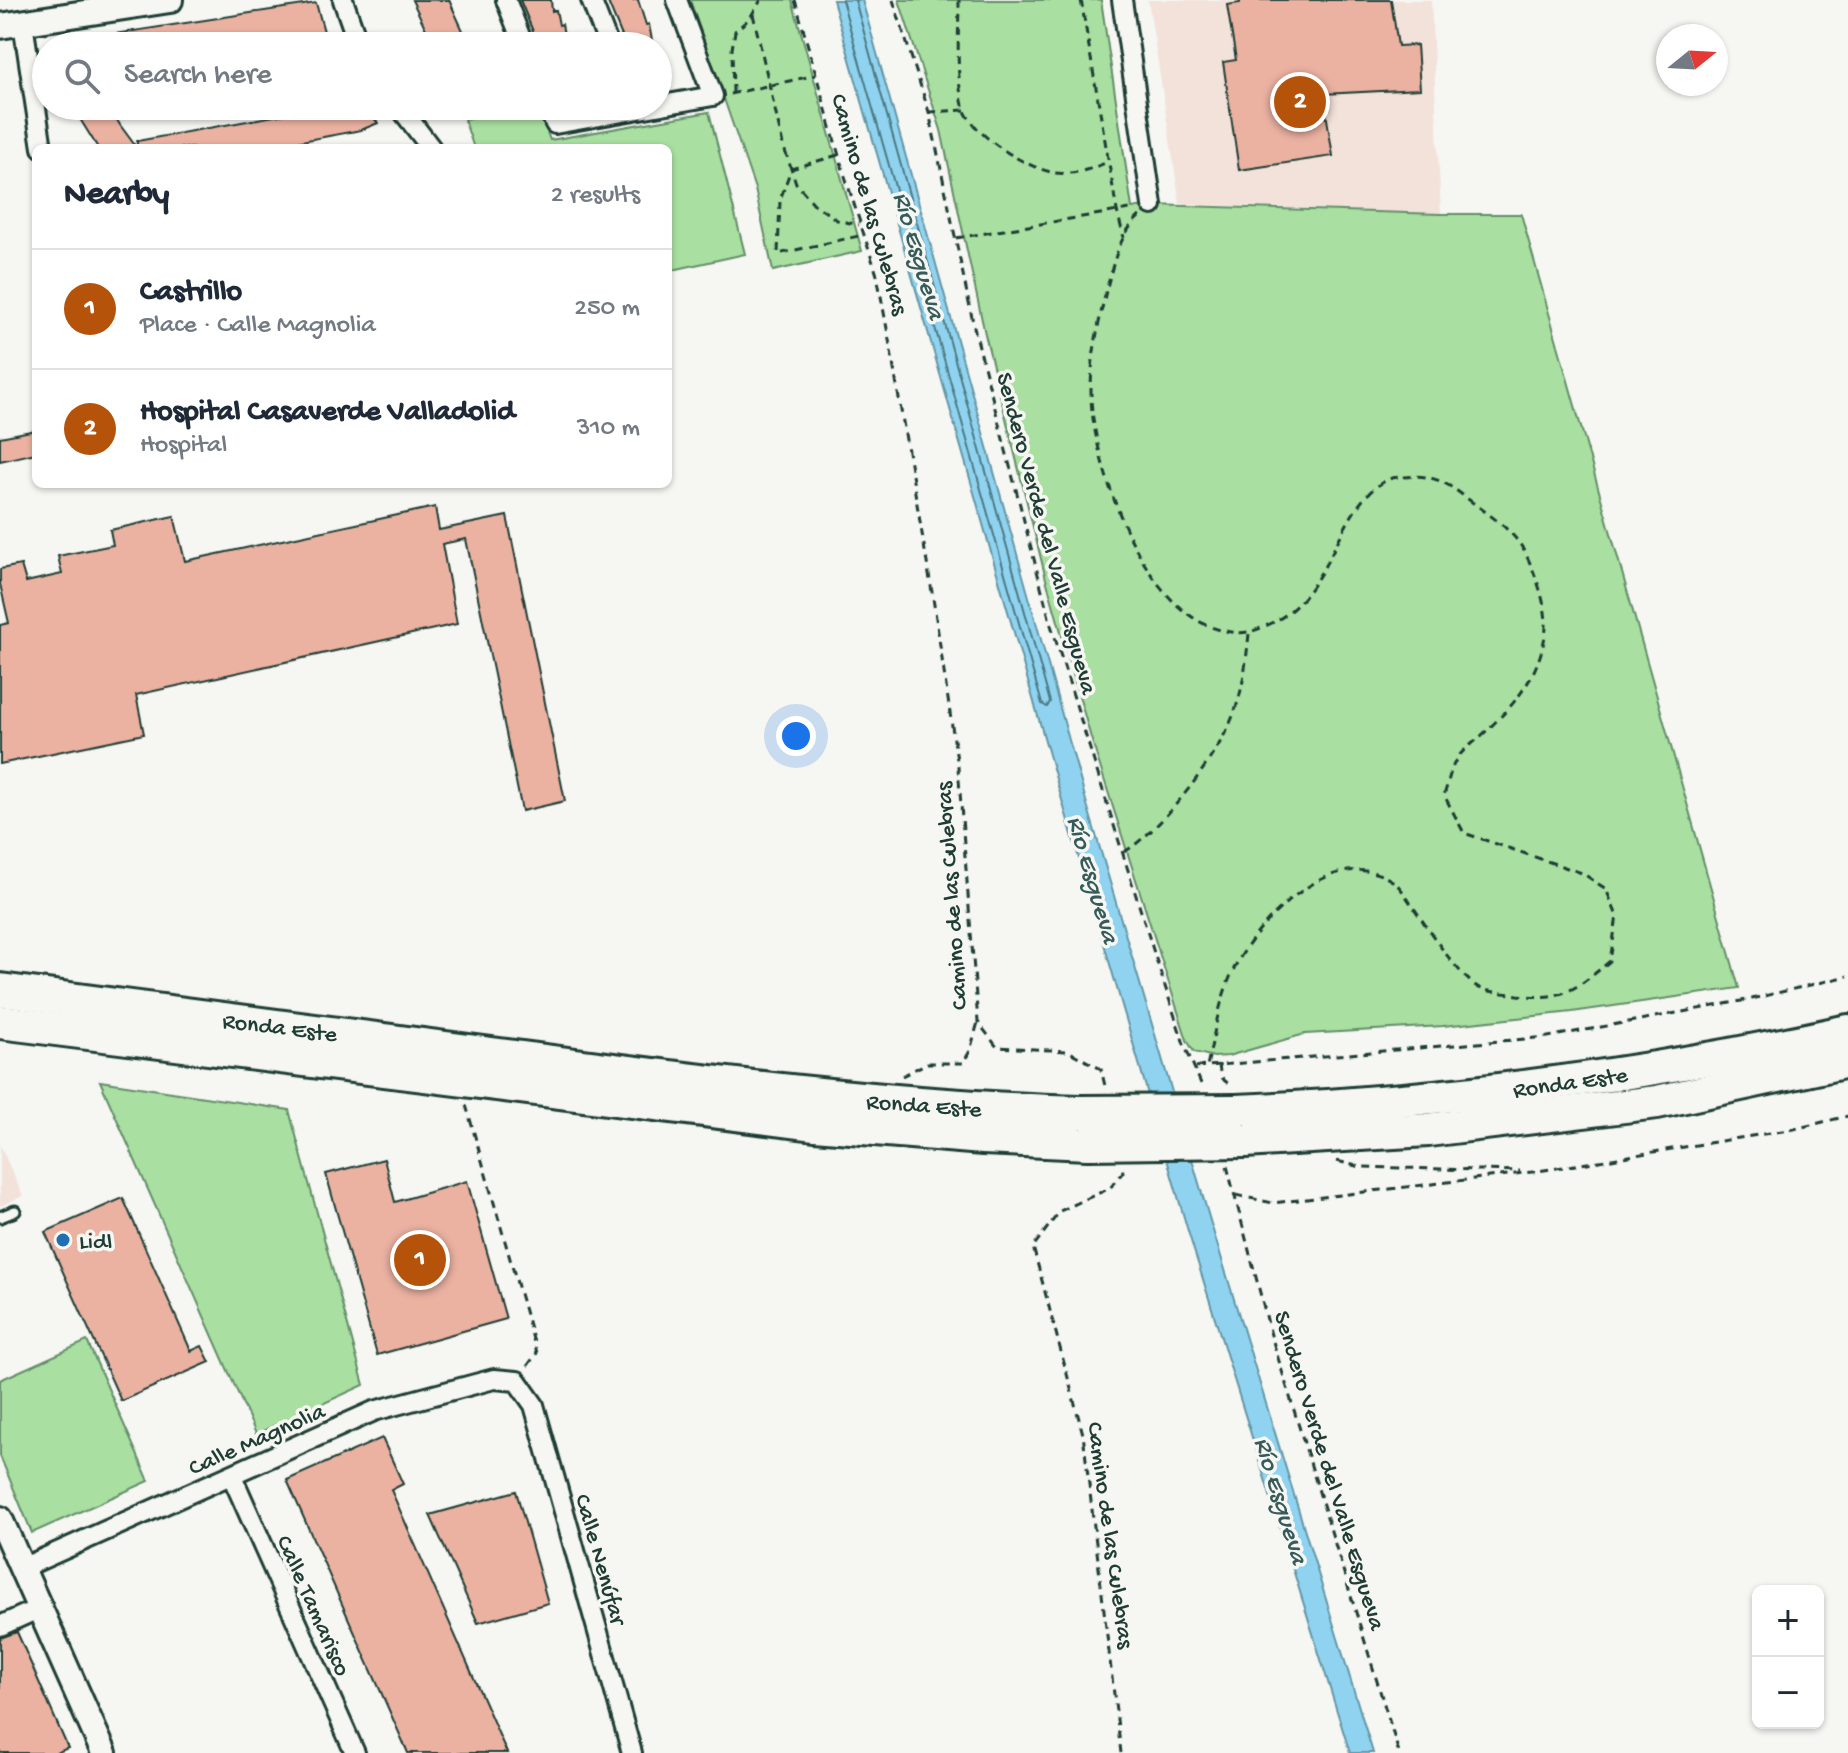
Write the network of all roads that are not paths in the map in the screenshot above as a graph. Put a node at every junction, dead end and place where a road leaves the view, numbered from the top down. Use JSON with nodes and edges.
{"nodes":[{"id":1,"x":343,"y":0,"type":"edge"},
{"id":2,"x":506,"y":0,"type":"edge"},
{"id":3,"x":591,"y":0,"type":"edge"},
{"id":4,"x":677,"y":0,"type":"edge"},
{"id":5,"x":1122,"y":0,"type":"edge"},
{"id":6,"x":155,"y":1,"type":"edge"},
{"id":7,"x":12,"y":25,"type":"edge"},
{"id":8,"x":354,"y":32,"type":"edge"},
{"id":9,"x":519,"y":32,"type":"edge"},
{"id":10,"x":604,"y":32,"type":"edge"},
{"id":11,"x":672,"y":103,"type":"edge"},
{"id":12,"x":32,"y":107,"type":"edge"},
{"id":13,"x":35,"y":120,"type":"edge"},
{"id":14,"x":410,"y":120,"type":"edge"},
{"id":15,"x":553,"y":120,"type":"edge"},
{"id":16,"x":576,"y":120,"type":"edge"},
{"id":17,"x":41,"y":144,"type":"edge"},
{"id":18,"x":428,"y":144,"type":"edge"},
{"id":19,"x":1152,"y":205,"type":"road end"},
{"id":20,"x":0,"y":990,"type":"edge"},
{"id":21,"x":0,"y":1022,"type":"edge"},
{"id":22,"x":1848,"y":1031,"type":"edge"},
{"id":23,"x":1848,"y":1061,"type":"edge"},
{"id":24,"x":1240,"y":1113,"type":"junction"},
{"id":25,"x":1092,"y":1118,"type":"junction"},
{"id":26,"x":15,"y":1211,"type":"dead end"},
{"id":27,"x":0,"y":1217,"type":"edge"},
{"id":28,"x":517,"y":1381,"type":"joint"},
{"id":29,"x":232,"y":1476,"type":"junction"},
{"id":30,"x":0,"y":1519,"type":"edge"},
{"id":31,"x":22,"y":1568,"type":"junction"},
{"id":32,"x":40,"y":1608,"type":"junction"},
{"id":33,"x":0,"y":1626,"type":"edge"},
{"id":34,"x":104,"y":1753,"type":"edge"},
{"id":35,"x":355,"y":1753,"type":"edge"},
{"id":36,"x":632,"y":1753,"type":"edge"}],
"edges":[{"from":1,"to":8,"type":"street"},
{"from":2,"to":9,"type":"street"},
{"from":3,"to":10,"type":"street"},
{"from":4,"to":11,"type":"street"},
{"from":5,"to":19,"type":"street"},
{"from":6,"to":7,"type":"street"},
{"from":7,"to":12,"type":"street"},
{"from":13,"to":17,"type":"street"},
{"from":14,"to":18,"type":"street"},
{"from":15,"to":16,"type":"street"},
{"from":20,"to":25,"type":"highway","name":"Ronda Este"},
{"from":21,"to":25,"type":"highway","name":"Ronda Este"},
{"from":22,"to":24,"type":"highway","name":"Ronda Este"},
{"from":23,"to":24,"type":"highway","name":"Ronda Este"},
{"from":24,"to":25,"type":"highway","name":"Ronda Este","bridge":true},
{"from":26,"to":27,"type":"lane"},
{"from":28,"to":29,"type":"street","name":"Calle Magnolia"},
{"from":28,"to":36,"type":"street","name":"Calle Nenúfar"},
{"from":29,"to":31,"type":"street","name":"Calle Magnolia"},
{"from":29,"to":35,"type":"street","name":"Calle Tamarisco"},
{"from":30,"to":31,"type":"street"},
{"from":31,"to":32,"type":"street"},
{"from":32,"to":33,"type":"street"},
{"from":32,"to":34,"type":"street"}]}
